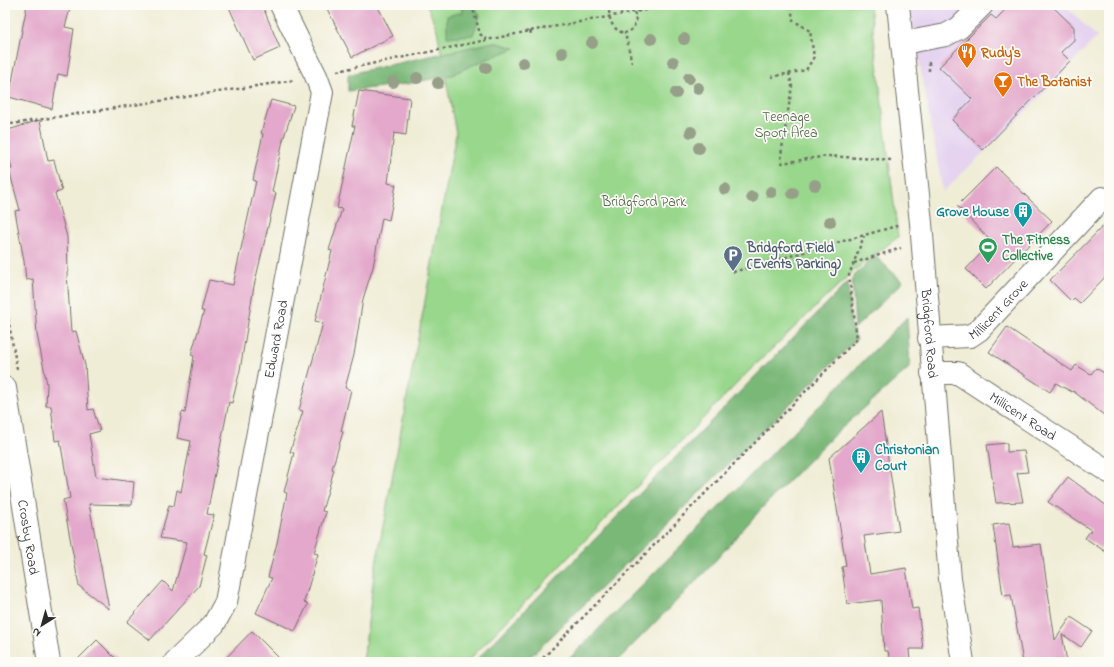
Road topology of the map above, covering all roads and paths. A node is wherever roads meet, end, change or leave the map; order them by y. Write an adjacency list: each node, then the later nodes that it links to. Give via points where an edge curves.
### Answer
1 (7, 5): 11 (path)
2 (281, 5): 21 (street, Edward Road)
3 (472, 5): 16 (path, via 480,34)
4 (610, 5): 12 (path)
5 (633, 5): 10 (path)
6 (673, 5): 10 (path)
7 (791, 5): 20 (path, via 793,20 810,31 814,57 806,70)
8 (898, 5): 17 (street, Bridgford Road)
9 (982, 5): 17 (street, via 959,28 946,35)
10 (635, 12): 12 (path); 14 (path, via 636,21 633,29)
11 (5, 15)
12 (610, 16): 13 (path); 14 (path, via 613,27 618,32)
13 (530, 31): 15 (path); 16 (path)
14 (625, 33): 18 (path)
15 (532, 36)
16 (488, 40): 21 (path)
17 (903, 43): 32 (street, Bridgford Road, via 921,223)
18 (632, 63)
19 (775, 71): 22 (path)
20 (789, 73): 22 (path); 25 (path, via 792,86 781,155 782,163 827,156)
21 (316, 76): 24 (path); 37 (street, Edward Road, via 322,92 226,602 214,624)
22 (776, 76): 23 (path)
23 (770, 77)
24 (5, 125)
25 (888, 160)
26 (1102, 198): 32 (street, Millicent Grove, via 979,330 970,336)
27 (897, 226): 28 (path)
28 (864, 236): 30 (path); 31 (path)
29 (904, 247): 30 (path)
30 (854, 263): 38 (path, via 850,275 857,339)
31 (733, 272)
32 (929, 338): 33 (street, Bridgford Road)
33 (932, 373): 35 (street, Millicent Road, via 958,373); 39 (street, Bridgford Road, via 950,579)
34 (5, 388): 36 (street, Crosby Road)
35 (1109, 472)
36 (49, 662)
37 (175, 662)
38 (539, 662)
39 (963, 662)

